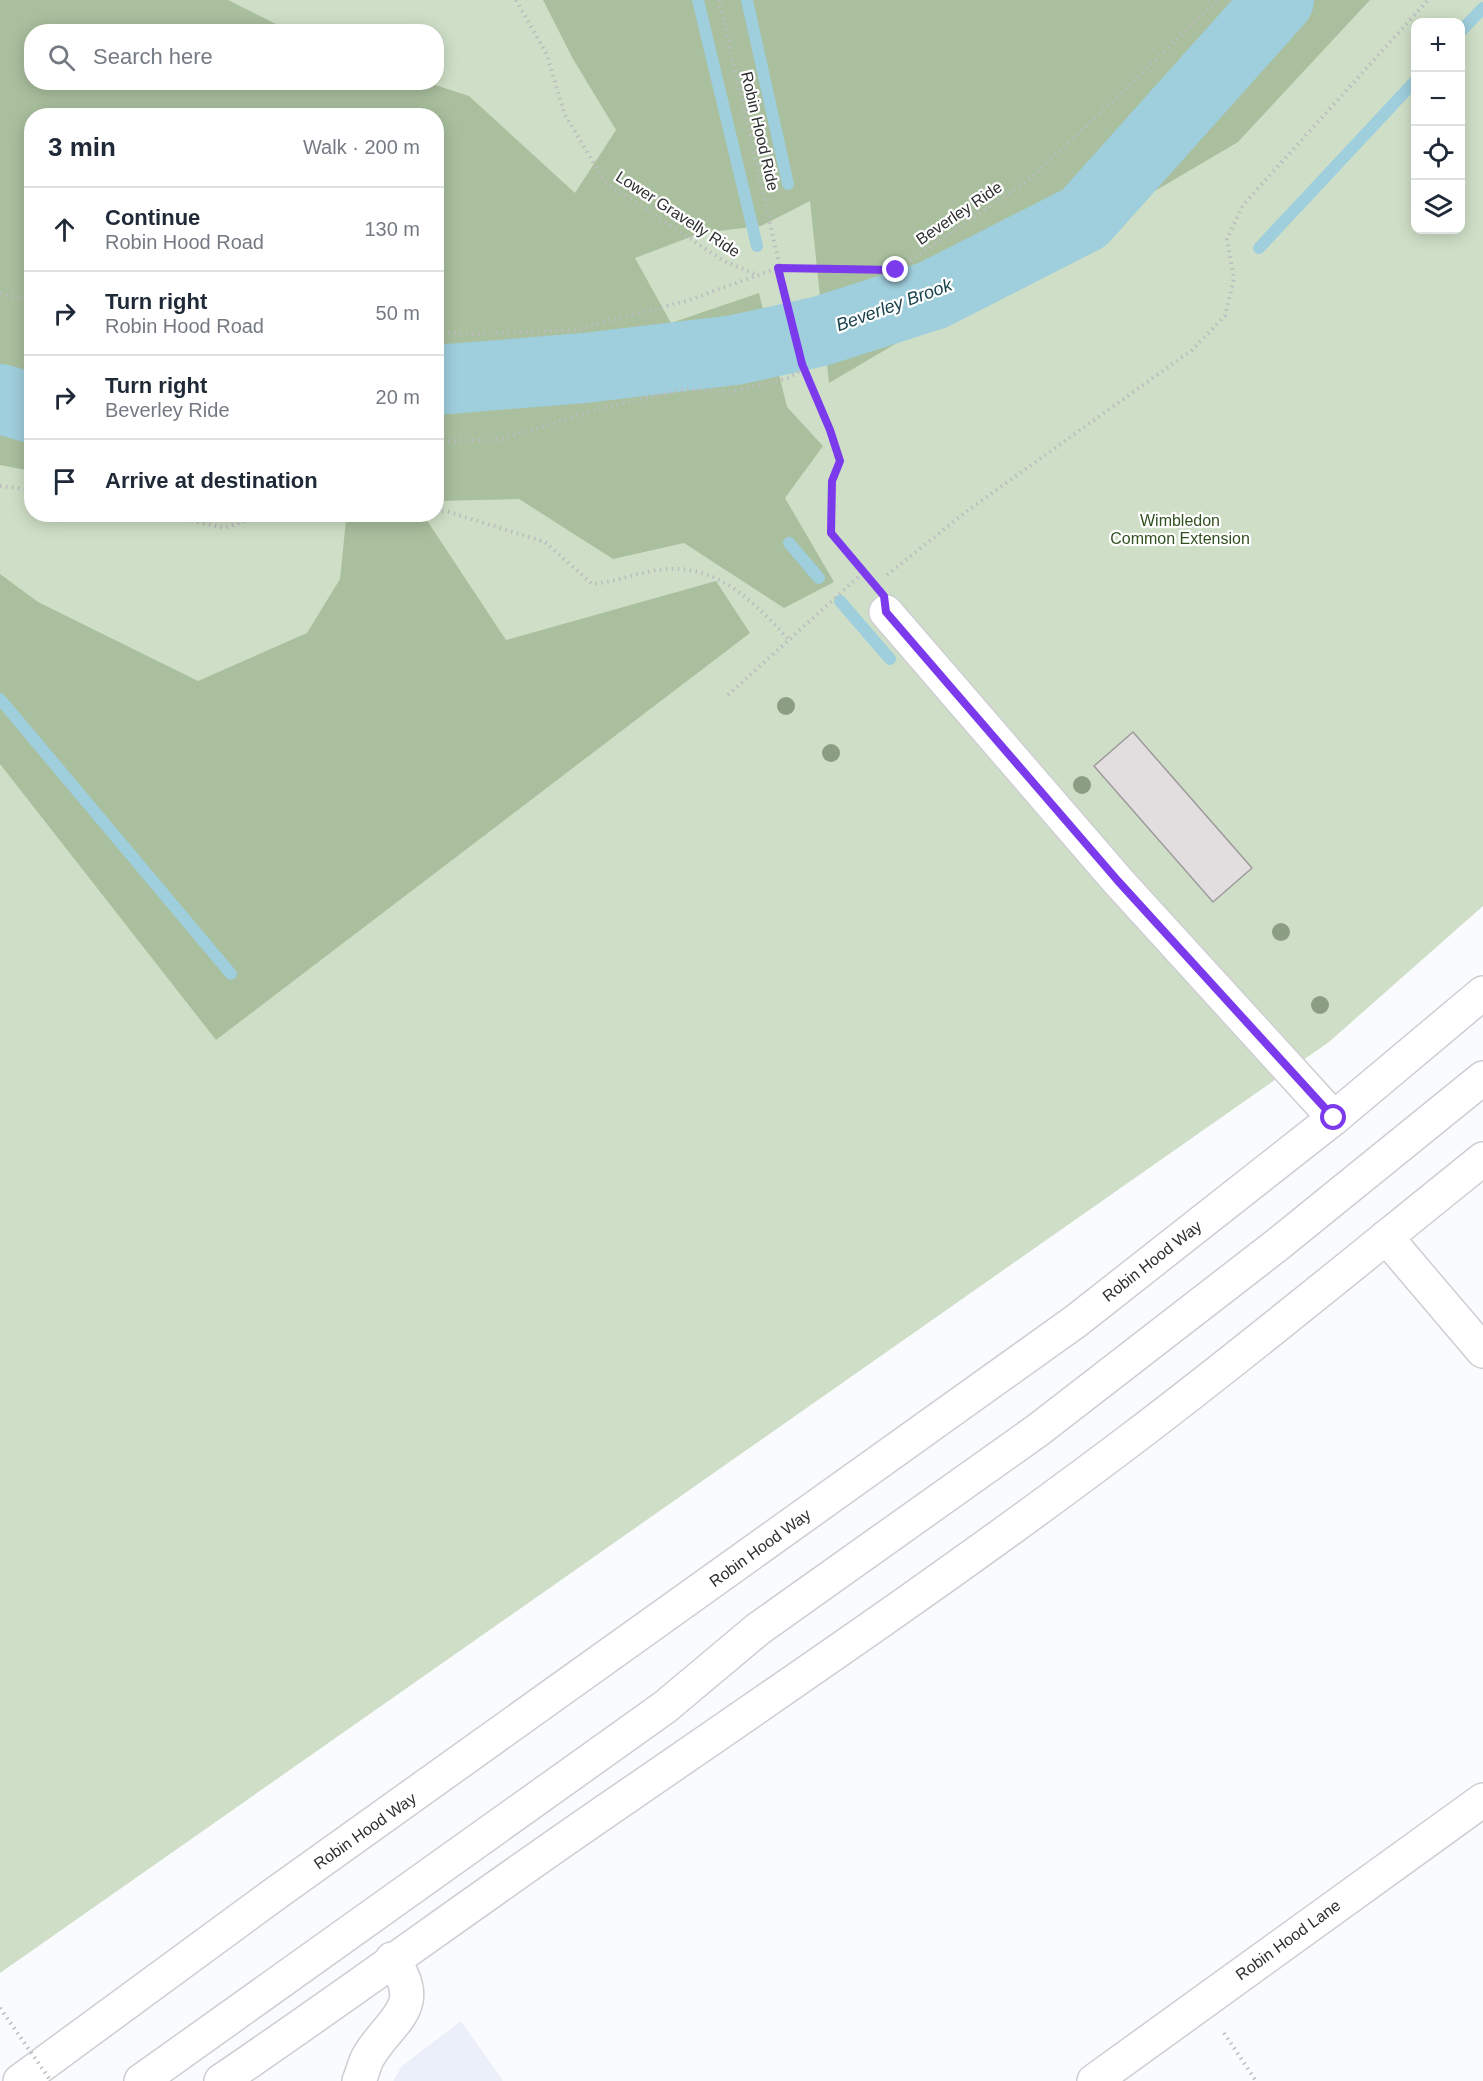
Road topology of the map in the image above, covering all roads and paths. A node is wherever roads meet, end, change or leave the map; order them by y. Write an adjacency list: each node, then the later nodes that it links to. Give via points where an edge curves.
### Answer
1 (516, 0): 6 (path, Lower Gravelly Ride, via 547,55 565,116 605,182 724,261)
2 (719, 0): 5 (path, Robin Hood Ride)
3 (1218, 0): 5 (path, Beverley Ride, via 1033,177 896,270)
4 (1428, 0): 18 (path, via 1243,205 1227,239 1234,279 1224,316 1192,350 967,510)
5 (778, 268): 6 (path, Beverley Ride); 10 (path, Robin Hood Ride)
6 (759, 275): 9 (path, Beverley Ride, via 686,301 574,330)
7 (0, 293): 8 (path)
8 (24, 299)
9 (444, 332)
10 (803, 367): 11 (path, via 788,378 731,392 687,389 606,406 498,440); 17 (path, Robin Hood Ride, via 840,461 832,481 831,533)
11 (444, 441)
12 (0, 486): 13 (path)
13 (24, 489)
14 (444, 512): 19 (path, via 544,542 592,584 668,568 706,573 748,596)
15 (198, 522): 16 (path, via 225,528)
16 (241, 522)
17 (864, 572): 18 (path, Robin Hood Ride); 19 (path)
18 (880, 598): 23 (main road, via 1118,881)
19 (790, 641): 20 (path)
20 (728, 695)
21 (1483, 993): 23 (main road, Robin Hood Way)
22 (1483, 1078): 34 (main road, via 1038,1430 758,1629 664,1707)
23 (1334, 1118): 32 (main road, Robin Hood Way, via 1066,1328)
24 (1483, 1159): 25 (main road)
25 (1386, 1237): 26 (main road); 28 (main road, via 1128,1442 819,1664)
26 (1483, 1351)
27 (1483, 1800): 36 (main road, Robin Hood Lane)
28 (392, 1959): 31 (main road); 35 (main road, via 406,1985 402,2015 368,2058)
29 (0, 2008): 33 (path, bridge)
30 (1224, 2033): 37 (path)
31 (228, 2079)
32 (20, 2081)
33 (51, 2081)
34 (141, 2081)
35 (359, 2081)
36 (1094, 2081)
37 (1256, 2081)

